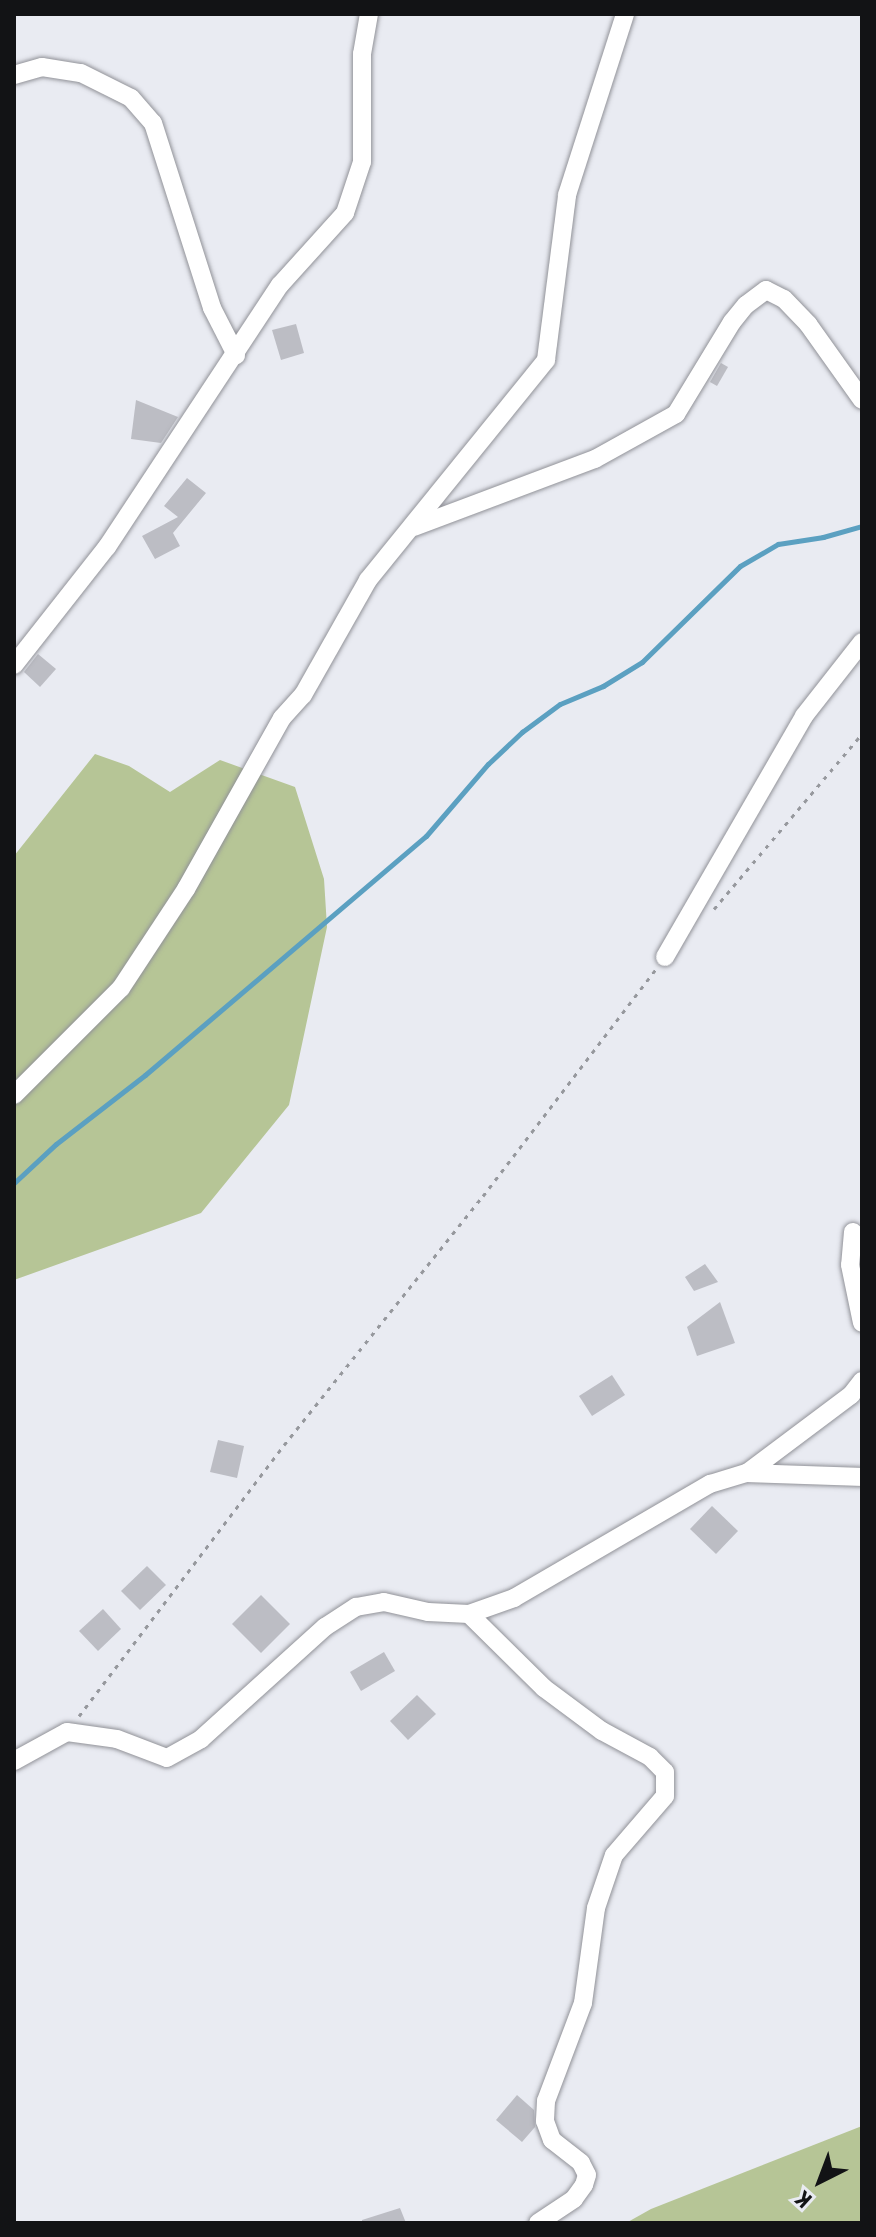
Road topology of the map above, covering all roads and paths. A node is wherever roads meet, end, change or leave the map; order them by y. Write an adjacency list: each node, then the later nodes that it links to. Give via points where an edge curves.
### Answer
1 (369, 14): 4 (street, via 362,54 362,162 355,191 345,213 280,285)
2 (625, 14): 6 (street, via 567,195 546,360)
3 (14, 75): 4 (street, via 42,67 81,73 131,98 153,123 212,308)
4 (236, 355): 8 (street, via 107,547)
5 (862, 400): 6 (street, via 808,324 784,299 766,290 732,322 676,414 595,459)
6 (412, 527): 12 (street, via 368,580 303,695 282,718 186,889 121,988)
7 (862, 642): 11 (street, via 811,705)
8 (14, 665)
9 (862, 734): 10 (path)
10 (705, 918)
11 (665, 957): 19 (path)
12 (14, 1095)
13 (853, 1232): 14 (street, via 850,1265)
14 (862, 1323)
15 (862, 1381): 16 (street, via 851,1395)
16 (747, 1473): 17 (street); 18 (street, via 710,1484 514,1598)
17 (862, 1477)
18 (469, 1614): 19 (street, via 384,1602 356,1607 325,1627 201,1739 167,1758 117,1739); 21 (street, via 544,1688 665,1772 665,1796 614,1855 596,1908 583,2003 546,2101 545,2121 552,2140 581,2163 587,2175 574,2199)
19 (67, 1732): 20 (street)
20 (14, 1761)
21 (538, 2223)

